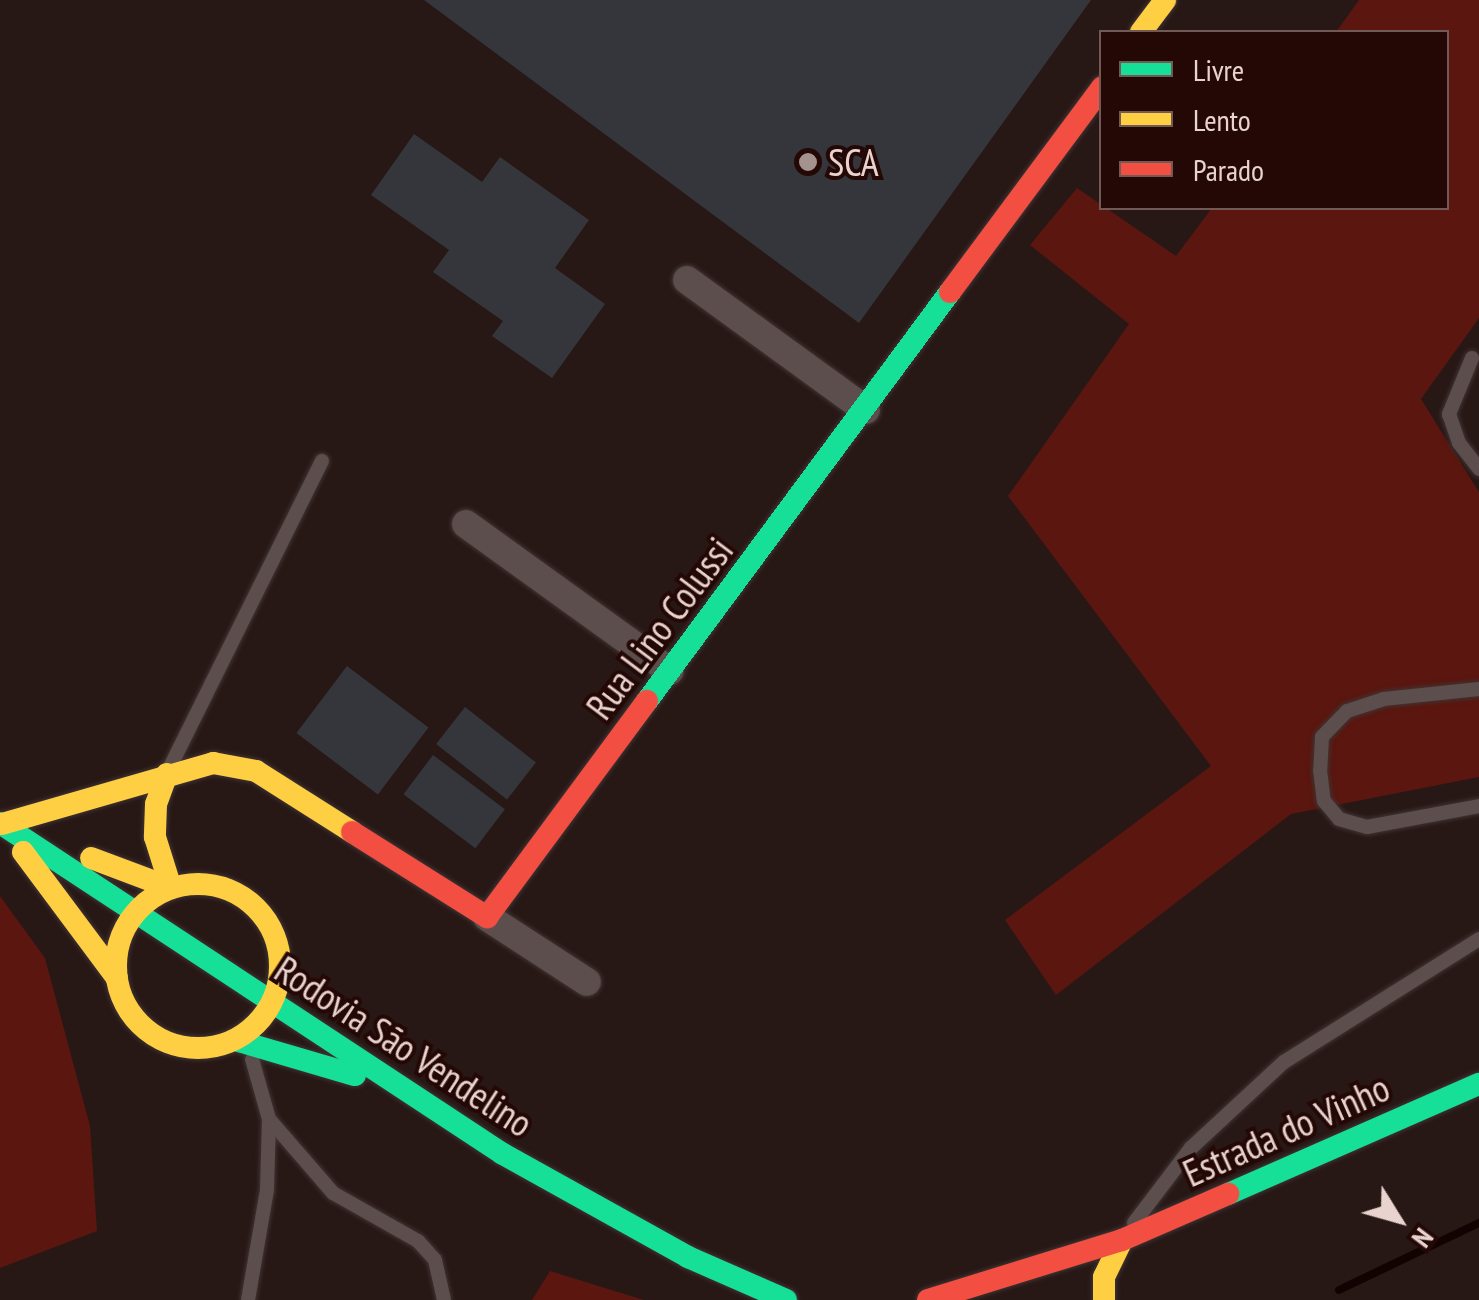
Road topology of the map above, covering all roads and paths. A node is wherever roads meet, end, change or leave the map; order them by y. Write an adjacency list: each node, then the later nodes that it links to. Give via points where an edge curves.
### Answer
1 (1165, 0): 2 (main road)
2 (1142, 30)
3 (1099, 91): 6 (main road, Rua Lino Colussi)
4 (688, 280): 6 (street)
5 (1472, 358): 8 (lane, via 1450,414 1459,443)
6 (866, 410): 10 (main road, Rua Lino Colussi)
7 (322, 461): 12 (lane)
8 (1479, 469)
9 (466, 524): 10 (street)
10 (670, 671): 17 (main road, Rua Lino Colussi)
11 (1479, 689): 13 (lane, via 1384,699 1346,711 1322,737 1320,770 1324,801 1339,819 1367,827)
12 (167, 774): 14 (main road); 15 (main road, via 156,804 155,838); 17 (main road, via 214,763 282,782)
13 (1479, 806)
14 (1, 824): 15 (main road); 16 (main road, Rodovia São Vendelino); 19 (main road)
15 (171, 888): 16 (main road); 21 (main road, via 226,888 269,922 280,976)
16 (136, 912): 19 (main road, via 123,931); 21 (main road, Rodovia São Vendelino)
17 (487, 917): 20 (street)
18 (1479, 939): 26 (lane, via 1284,1062 1191,1148)
19 (117, 978): 22 (main road, via 127,1007 160,1038 205,1048)
20 (588, 982)
21 (272, 1003): 22 (main road); 24 (main road, Rodovia São Vendelino)
22 (235, 1040): 24 (main road); 25 (lane, via 256,1064)
23 (1479, 1084): 26 (main road, Estrada do Vinho)
24 (402, 1089): 30 (main road, Rodovia São Vendelino, via 688,1257)
25 (268, 1119): 28 (lane, via 267,1190); 29 (lane, via 333,1193 418,1241 435,1260)
26 (1122, 1240): 27 (main road); 31 (main road); 32 (main road, via 1104,1277)
27 (1040, 1290)
28 (248, 1300)
29 (444, 1300)
30 (786, 1300)
31 (928, 1300)
32 (1104, 1300)

